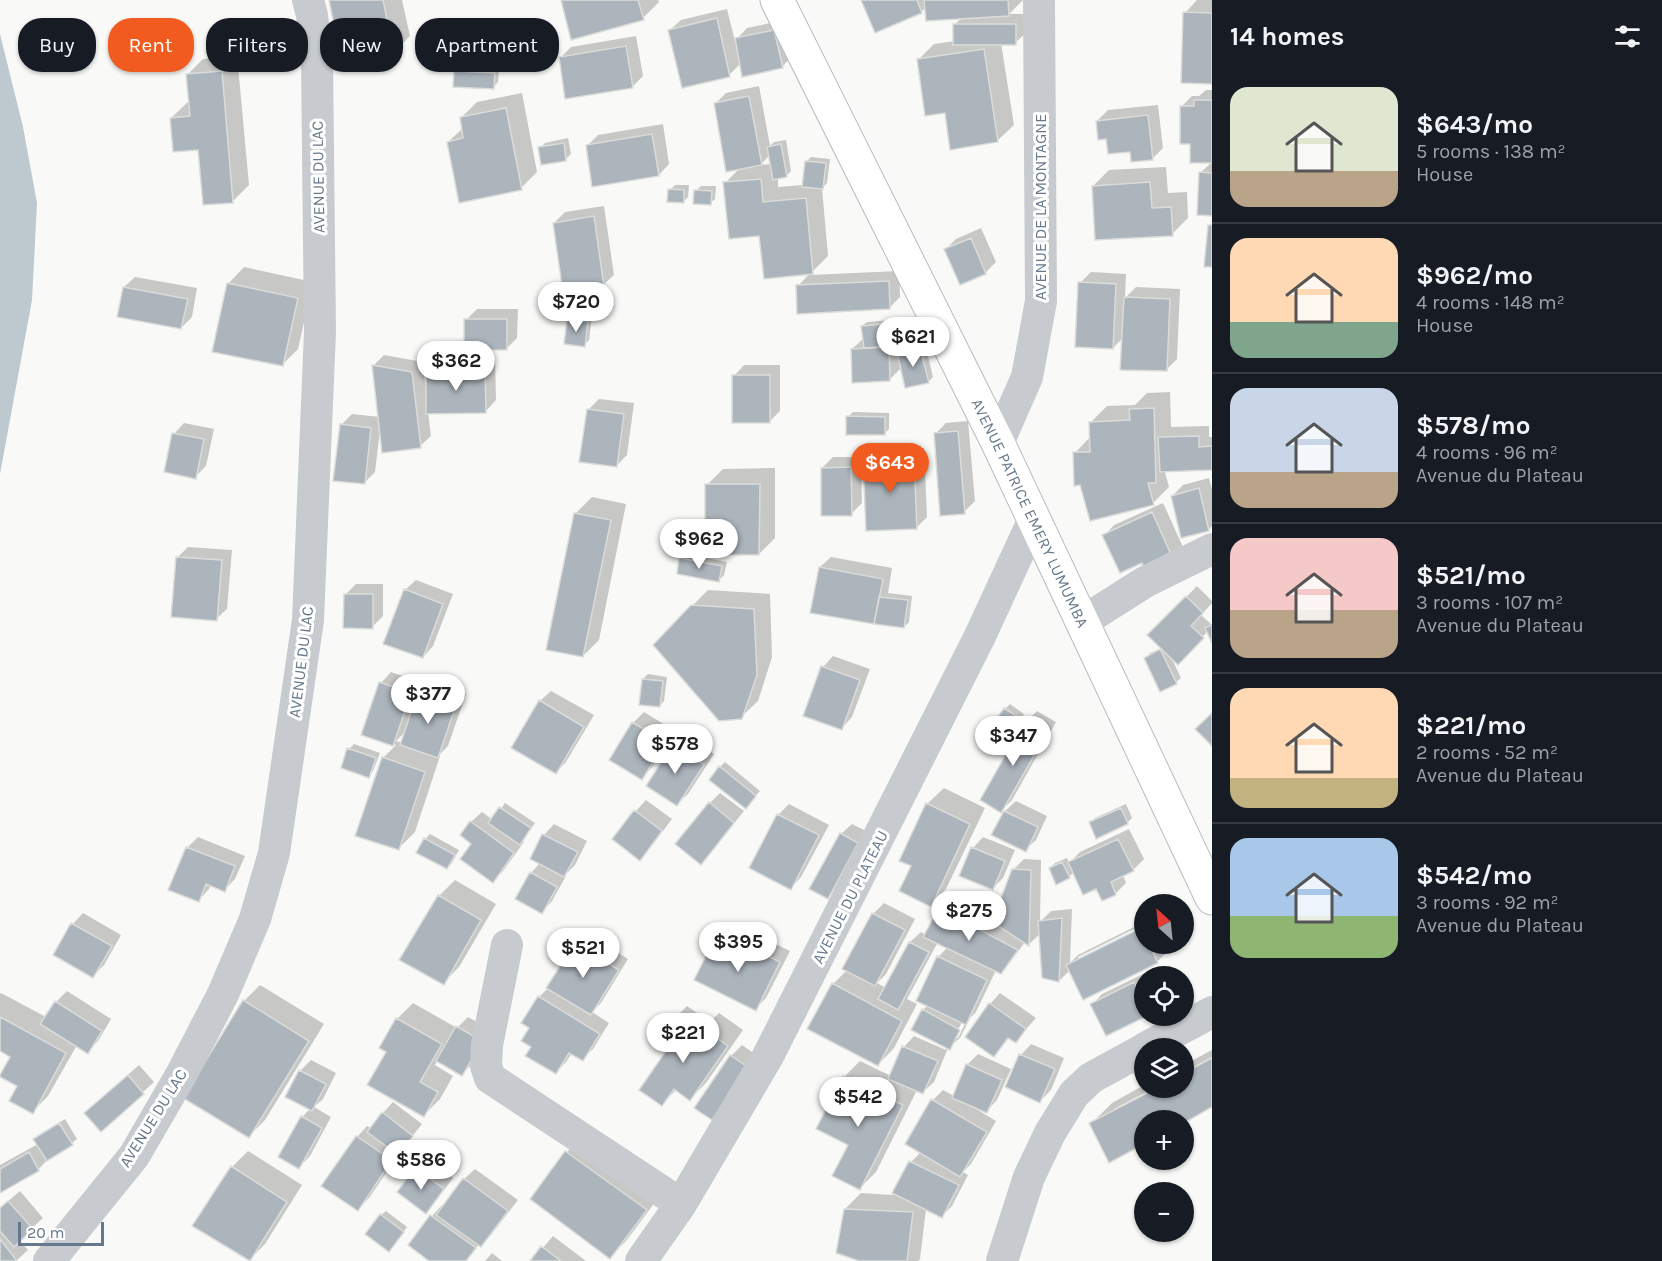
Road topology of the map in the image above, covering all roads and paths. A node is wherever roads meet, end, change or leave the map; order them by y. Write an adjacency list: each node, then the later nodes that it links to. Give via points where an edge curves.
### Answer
1 (308, 0): 14 (street, AVENUE DU LAC, via 317,60 320,331 308,620 274,853 255,919 223,994 181,1075 134,1156)
2 (777, 0): 4 (main road, AVENUE PATRICE EMERY LUMUMBA)
3 (1039, 0): 4 (street, AVENUE DE LA MONTAGNE, via 1041,301 1027,377)
4 (998, 443): 5 (main road, AVENUE PATRICE EMERY LUMUMBA)
5 (1034, 519): 7 (main road, AVENUE PATRICE EMERY LUMUMBA); 13 (street, AVENUE DU PLATEAU, via 970,657 768,1056)
6 (1212, 549): 7 (street, via 1145,582)
7 (1082, 622): 8 (main road, AVENUE PATRICE EMERY LUMUMBA)
8 (1212, 898)
9 (507, 945): 13 (street, via 487,1045 490,1078)
10 (1212, 1012): 11 (street)
11 (1165, 1038)
12 (1134, 1055): 16 (street, via 1091,1078 1074,1094 1029,1177)
13 (681, 1204): 15 (street, AVENUE DU PLATEAU)
14 (48, 1261)
15 (641, 1261)
16 (1002, 1261)

